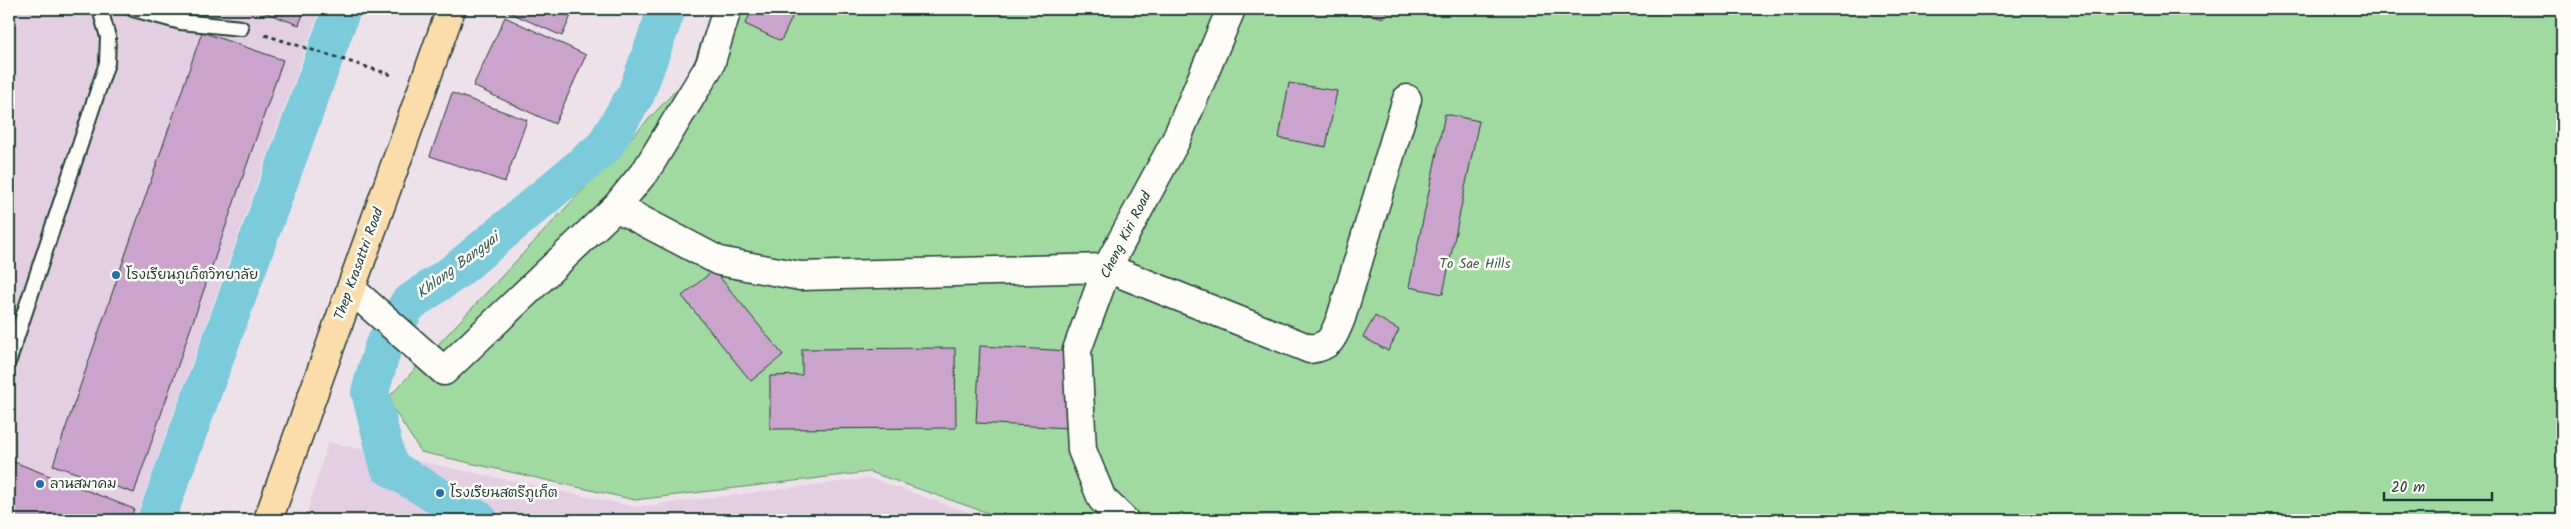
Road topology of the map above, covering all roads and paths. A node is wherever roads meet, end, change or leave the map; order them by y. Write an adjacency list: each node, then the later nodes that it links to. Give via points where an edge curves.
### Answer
1 (100, 9): 13 (lane, via 108,37 107,63)
2 (133, 9): 6 (lane, via 181,22)
3 (451, 9): 12 (main road, Thep Krasattri Road)
4 (727, 9): 10 (street, via 710,65 647,170)
5 (1231, 9): 11 (street, Cheng Kiri Road, via 1176,140)
6 (241, 28)
7 (294, 43): 8 (path)
8 (362, 65)
9 (1407, 99): 11 (street, via 1346,306 1332,339 1324,347 1310,349)
10 (616, 207): 11 (street, via 719,261 800,276); 12 (street, via 444,371)
11 (1106, 268): 15 (street, Cheng Kiri Road, via 1076,350 1082,450 1102,499)
12 (357, 294): 14 (main road, Thep Krasattri Road)
13 (9, 360)
14 (268, 520)
15 (1124, 520)

